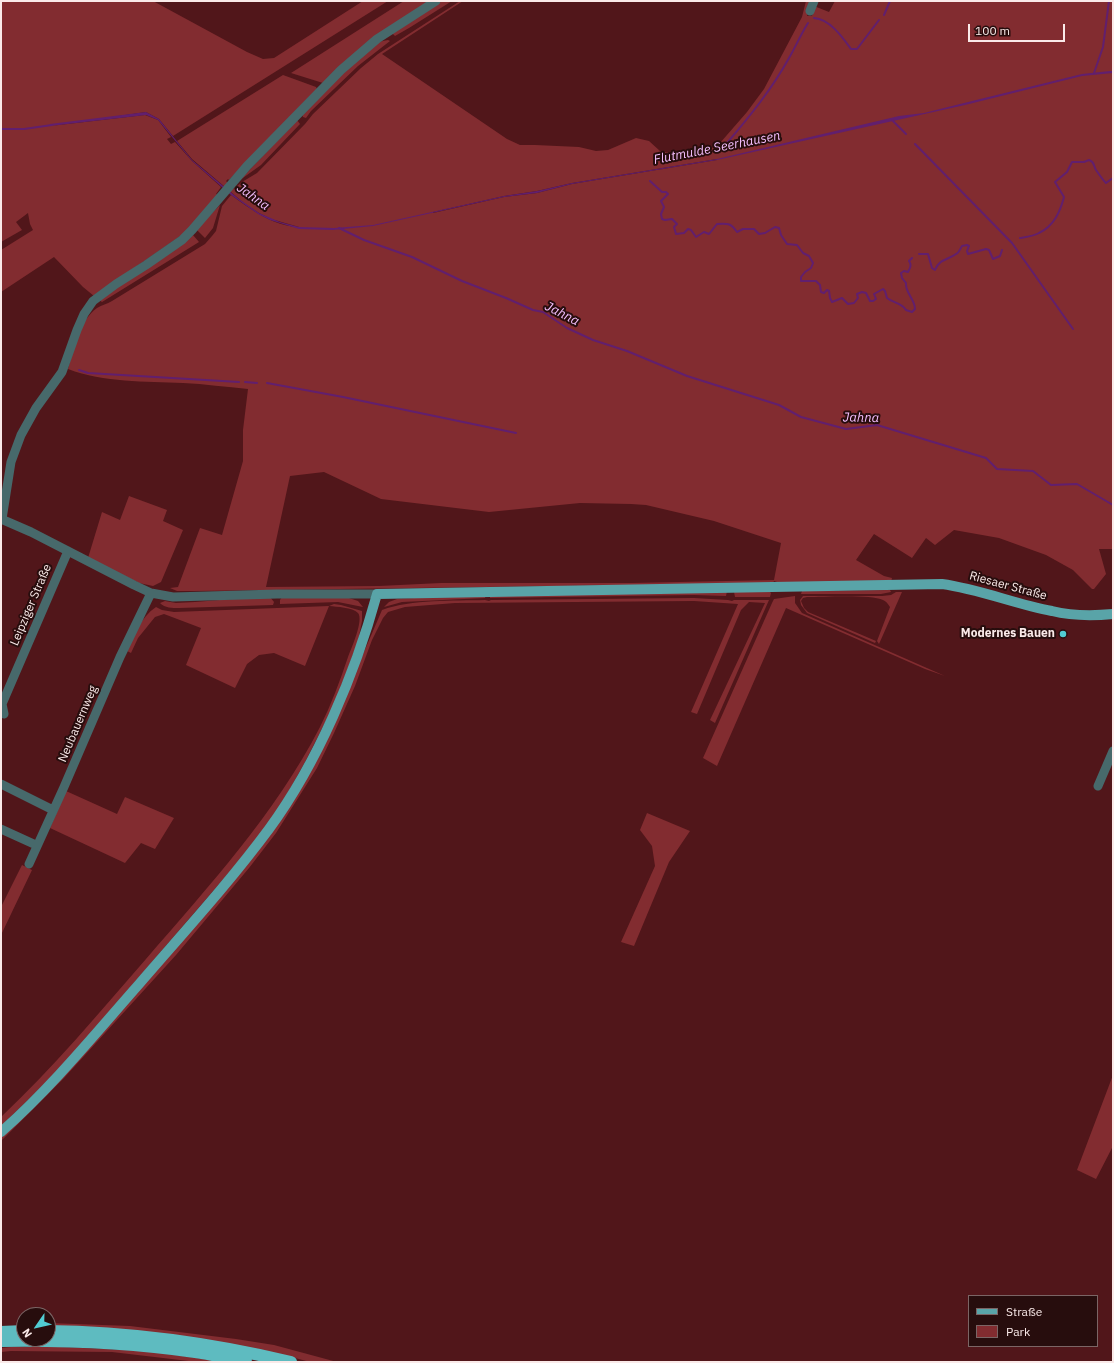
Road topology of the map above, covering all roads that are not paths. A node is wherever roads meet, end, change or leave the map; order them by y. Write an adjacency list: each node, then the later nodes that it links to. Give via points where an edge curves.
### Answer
1 (436, 1): 4 (street, via 354,57 233,182 182,240 93,301 77,330 62,372 20,435)
2 (814, 1): 3 (street)
3 (810, 11)
4 (5, 469): 5 (street)
5 (1, 519): 6 (street)
6 (68, 551): 7 (street); 10 (street, Leipziger Straße, via 2,704)
7 (151, 593): 8 (street, via 173,597); 14 (street, Neubauernweg)
8 (377, 594): 9 (main road, Riesaer Straße, via 942,584 1051,611 1079,615); 18 (main road, via 346,686 326,731 305,772 269,829 221,889 59,1075)
9 (1113, 614)
10 (4, 714)
11 (1113, 751): 13 (street)
12 (1, 784): 14 (street)
13 (1098, 786)
14 (53, 810): 16 (street, Neubauernweg)
15 (1, 829): 16 (street)
16 (36, 845): 17 (street, Neubauernweg)
17 (28, 864)
18 (1, 1132)
19 (16, 1331): 21 (highway)
20 (56, 1331): 24 (highway, via 177,1340)
21 (1, 1332)
22 (1, 1341): 23 (highway, via 117,1343 196,1352)
23 (246, 1362)
24 (291, 1362)

